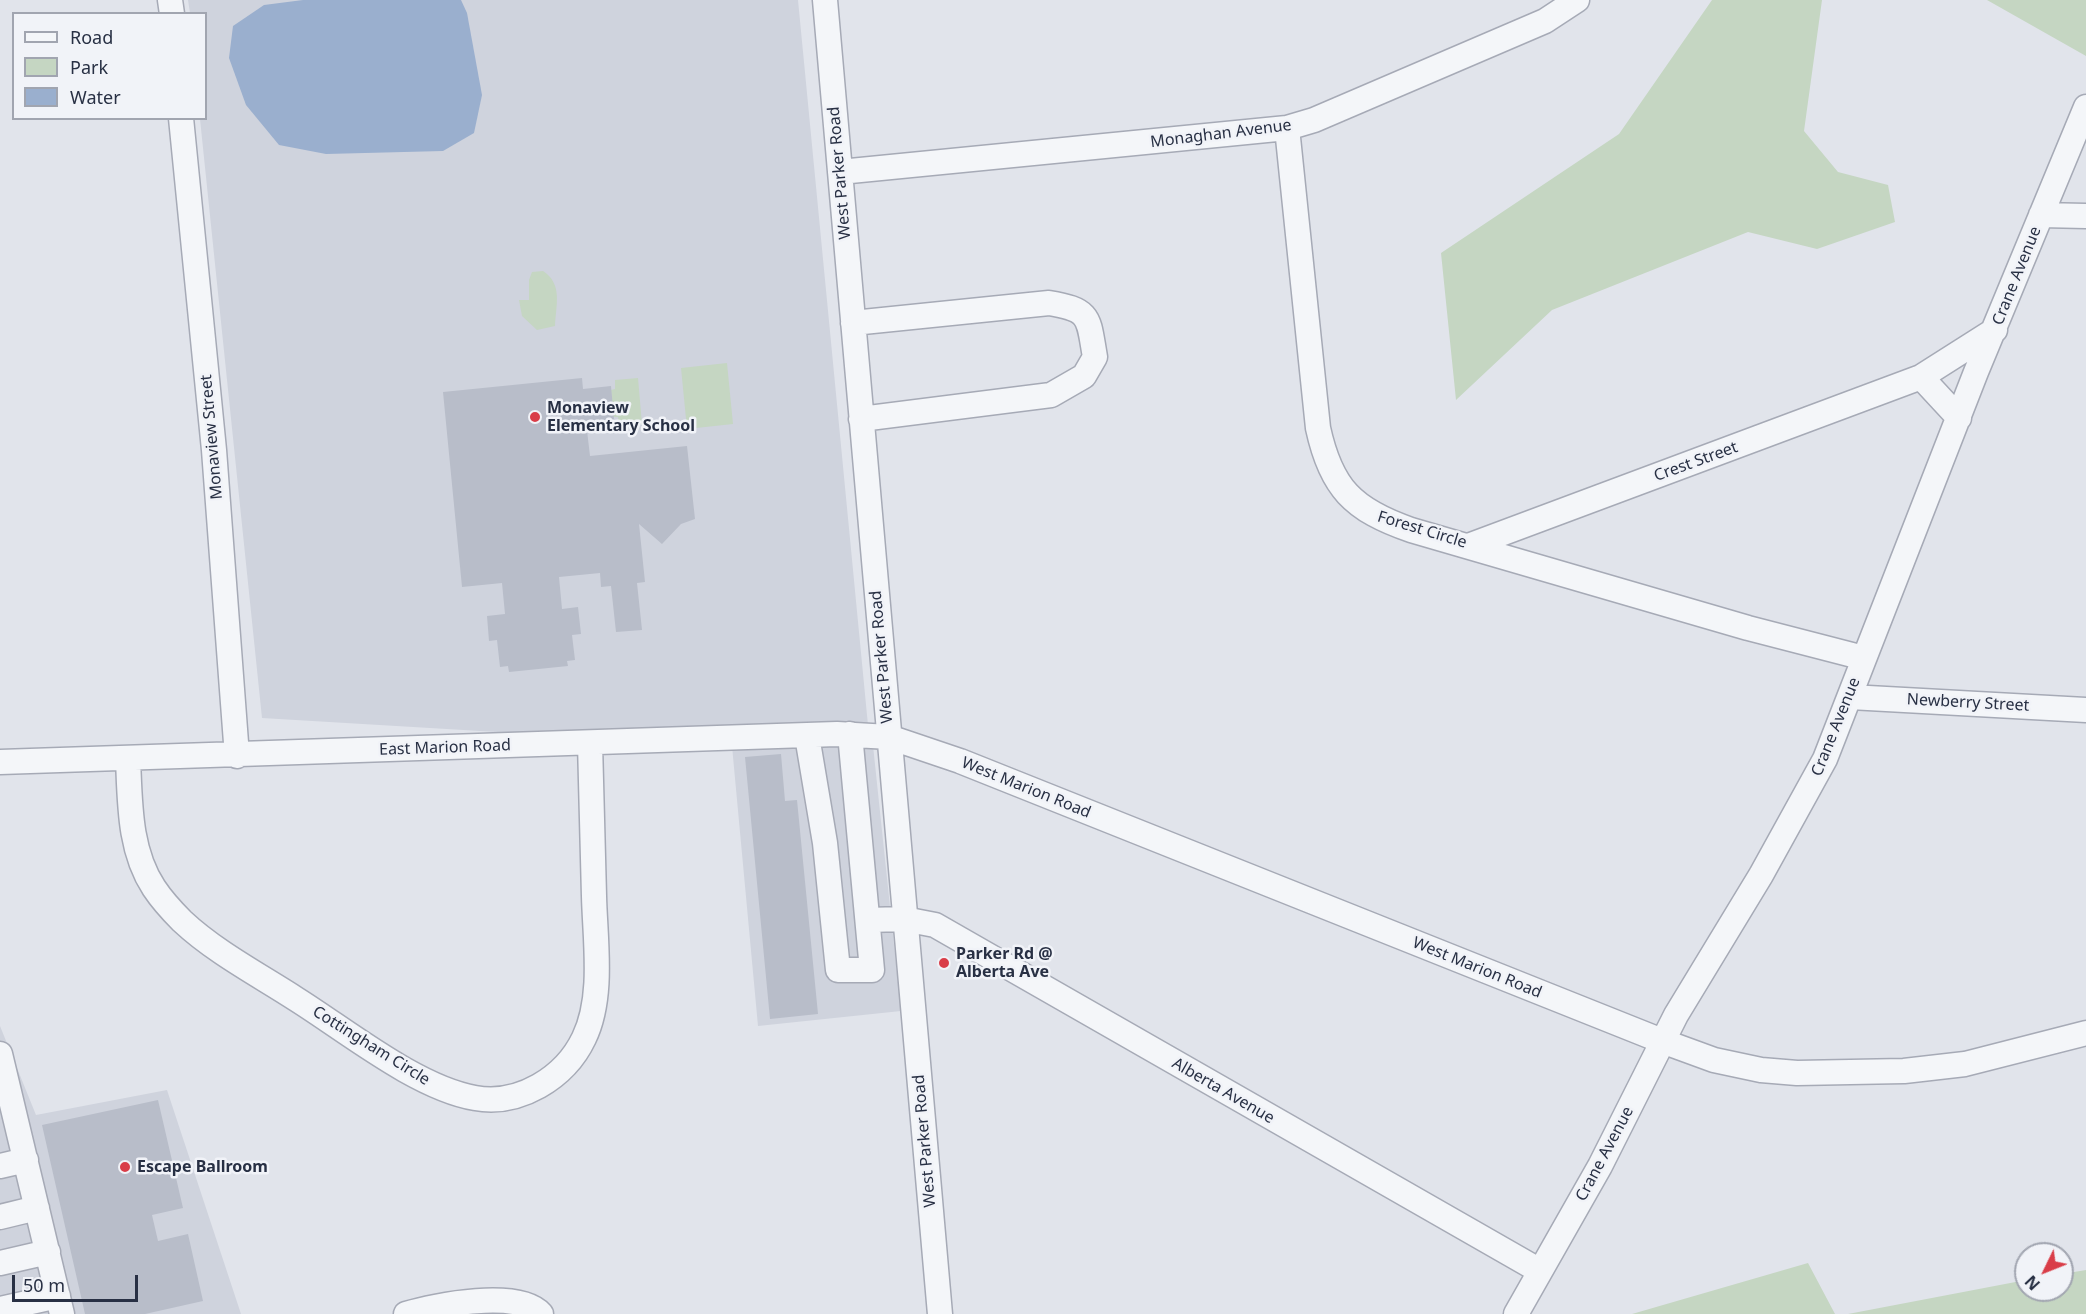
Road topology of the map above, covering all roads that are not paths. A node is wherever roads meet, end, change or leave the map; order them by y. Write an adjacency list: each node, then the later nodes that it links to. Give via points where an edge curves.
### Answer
1 (825, 0): 7 (street, West Parker Road)
2 (1577, 0): 3 (street, Monaghan Avenue)
3 (1547, 10): 6 (street, Monaghan Avenue, via 1314,120)
4 (2086, 107): 8 (street, Crane Avenue)
5 (181, 120): 23 (street, Monaview Street, via 214,450)
6 (1287, 128): 7 (street, Monaghan Avenue); 15 (street, Forest Circle, via 1318,428 1330,470 1350,498 1369,513 1411,530)
7 (840, 172): 10 (street, West Parker Road)
8 (2041, 215): 9 (street); 11 (street, Crane Avenue)
9 (2086, 216)
10 (853, 323): 14 (street, West Parker Road); 14 (street, via 1049,303 1076,308 1088,320 1095,357 1084,376 1051,395)
11 (1995, 330): 12 (street, Crest Street); 13 (street, Crane Avenue)
12 (1921, 377): 13 (street); 15 (street, Crest Street)
13 (1959, 418): 16 (street, Crane Avenue)
14 (861, 419): 21 (street, West Parker Road)
15 (1471, 545): 16 (street, Forest Circle, via 1714,618)
16 (1864, 658): 17 (street, Crane Avenue)
17 (1850, 697): 18 (street, Newberry Street); 33 (street, Crane Avenue, via 1797,814)
18 (2086, 710)
19 (850, 734): 20 (street, East Marion Road); 21 (street, East Marion Road); 27 (street)
20 (807, 736): 22 (street, East Marion Road); 26 (street)
21 (890, 737): 28 (street, West Parker Road); 33 (street, West Marion Road, via 960,761)
22 (590, 743): 23 (street, East Marion Road); 24 (street, Cottingham Circle, via 596,959 590,1021 577,1051 558,1072 520,1096 496,1100 458,1094 413,1074 237,961 183,921 156,890 139,855 130,810)
23 (237, 756): 24 (street, East Marion Road)
24 (128, 759): 25 (street, East Marion Road)
25 (0, 762)
26 (819, 800): 27 (street); 31 (street, via 838,970 872,970)
27 (859, 815): 29 (street)
28 (899, 848): 29 (street); 30 (street, West Parker Road)
29 (863, 851): 31 (street)
30 (904, 919): 31 (street, Alberta Avenue); 42 (street, Alberta Avenue, via 935,925); 47 (street, West Parker Road)
31 (868, 920)
32 (2086, 1033): 33 (street, West Marion Road, via 1965,1064 1892,1071 1797,1073 1714,1060)
33 (1662, 1041): 42 (street, Crane Avenue, via 1600,1166)
34 (2, 1068): 35 (street)
35 (8, 1123): 36 (street)
36 (26, 1160): 37 (street); 38 (street)
37 (0, 1166)
38 (37, 1208): 39 (street); 40 (street)
39 (0, 1216)
40 (48, 1252): 41 (street); 43 (street)
41 (0, 1263)
42 (1540, 1271): 48 (street, Crane Avenue)
43 (60, 1305): 44 (street)
44 (0, 1309)
45 (406, 1314): 46 (street, via 429,1307 508,1300 536,1308)
46 (541, 1314)
47 (940, 1314)
48 (1516, 1314)

